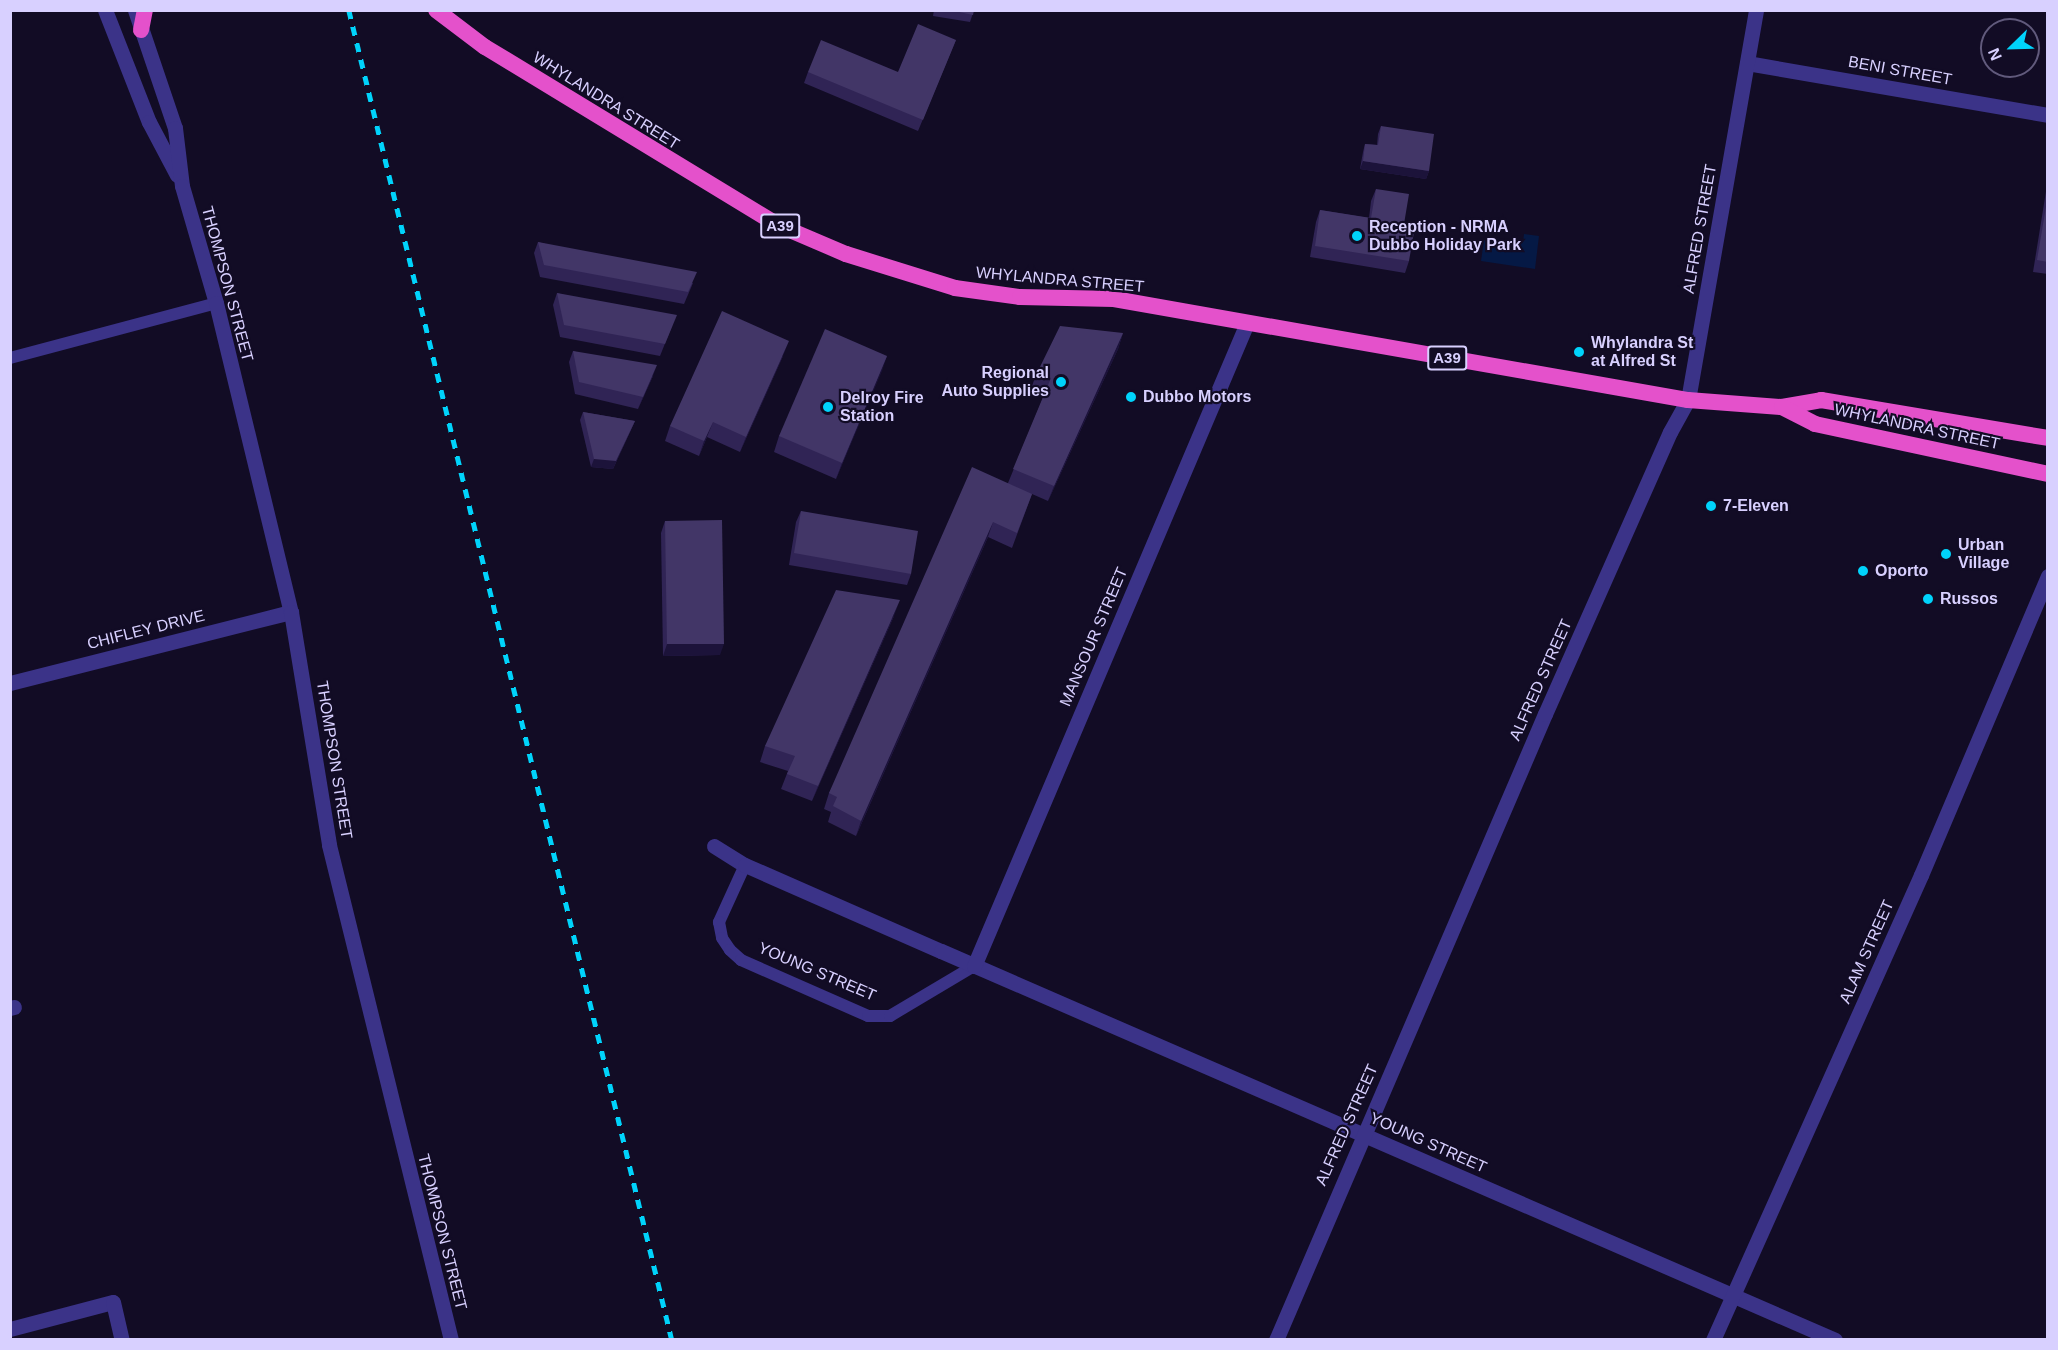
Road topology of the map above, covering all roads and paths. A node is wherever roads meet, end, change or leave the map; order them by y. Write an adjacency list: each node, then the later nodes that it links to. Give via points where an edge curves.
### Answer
1 (105, 10): 9 (street, THOMPSON STREET, via 149,122)
2 (135, 10): 6 (street, THOMPSON STREET)
3 (145, 10): 6 (highway)
4 (436, 10): 11 (highway, WHYLANDRA STREET / A39, via 485,47 695,177 778,225 846,254 955,288 1020,297 1114,299)
5 (1756, 10): 7 (street, ALFRED STREET)
6 (141, 30): 9 (street, THOMPSON STREET, via 175,128)
7 (1747, 63): 8 (street, BENI STREET); 13 (street, ALFRED STREET)
8 (2048, 115)
9 (182, 186): 10 (street, THOMPSON STREET)
10 (216, 303): 12 (lane); 18 (street, THOMPSON STREET)
11 (1246, 323): 13 (highway, WHYLANDRA STREET / A39); 22 (street, MANSOUR STREET)
12 (10, 358)
13 (1689, 400): 14 (highway, WHYLANDRA STREET / A39); 23 (street, ALFRED STREET, via 1665,443)
14 (1782, 407): 15 (highway, WHYLANDRA STREET / A39, via 1821,400); 16 (highway, WHYLANDRA STREET / A39, via 1815,424)
15 (2048, 438)
16 (2048, 474)
17 (2048, 576): 24 (street, ALAM STREET)
18 (291, 612): 19 (street, CHIFLEY DRIVE); 27 (street, THOMPSON STREET, via 329,845)
19 (10, 683)
20 (714, 846): 21 (street, YOUNG STREET)
21 (745, 865): 22 (street, YOUNG STREET); 22 (lane, YOUNG STREET, via 719,922 722,938 741,960 868,1016 890,1016)
22 (974, 966): 23 (street, YOUNG STREET)
23 (1362, 1134): 24 (street, YOUNG STREET); 28 (street, ALFRED STREET)
24 (1734, 1296): 29 (street, ALAM STREET); 30 (street, YOUNG STREET)
25 (10, 1329): 26 (street, via 113,1302)
26 (122, 1340)
27 (451, 1340)
28 (1276, 1340)
29 (1713, 1340)
30 (1835, 1340)

